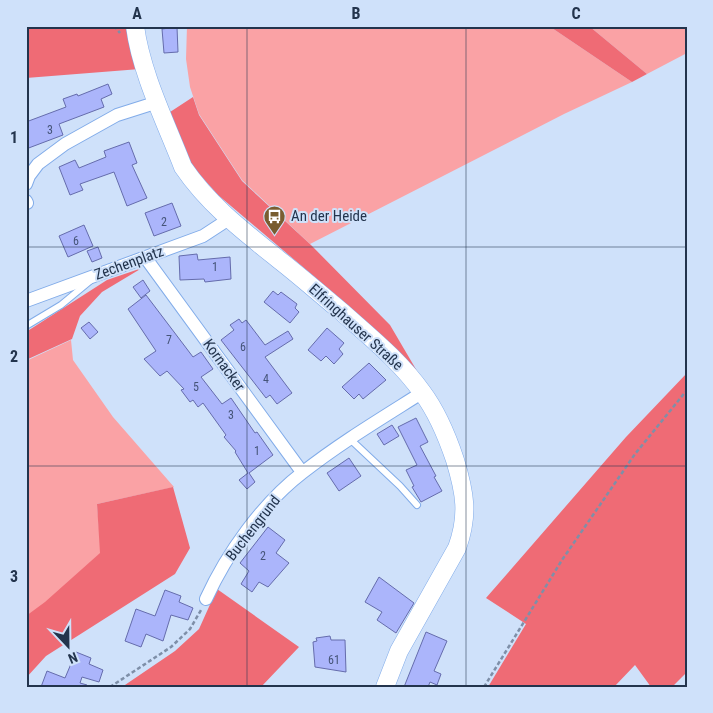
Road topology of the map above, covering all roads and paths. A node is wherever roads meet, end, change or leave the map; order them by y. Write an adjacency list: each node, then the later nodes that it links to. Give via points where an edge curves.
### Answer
1 (135, 26): 2 (main road, Elfringhauser Straße, via 139,50)
2 (158, 102): 3 (street, via 117,115 65,144 38,164); 4 (main road, Elfringhauser Straße, via 183,167 203,194)
3 (26, 184)
4 (229, 218): 5 (street, Zechenplatz, via 202,236); 10 (main road, Elfringhauser Straße, via 367,334 398,362)
5 (145, 257): 6 (street, Zechenplatz); 12 (street, Kornacker)
6 (98, 274): 7 (street, Zechenplatz); 8 (lane, via 61,305)
7 (26, 301)
8 (26, 326)
9 (687, 390): 17 (path, via 635,454 562,560)
10 (423, 392): 11 (street, Buchengrund); 16 (main road, Elfringhauser Straße, via 450,446 461,480 465,504 463,532 399,651)
11 (350, 439): 12 (street, Buchengrund); 13 (lane)
12 (302, 472): 14 (street, Buchengrund, via 264,509 217,575)
13 (416, 505)
14 (206, 599): 15 (path, via 190,630 171,647)
15 (110, 687)
16 (385, 687)
17 (484, 687)

